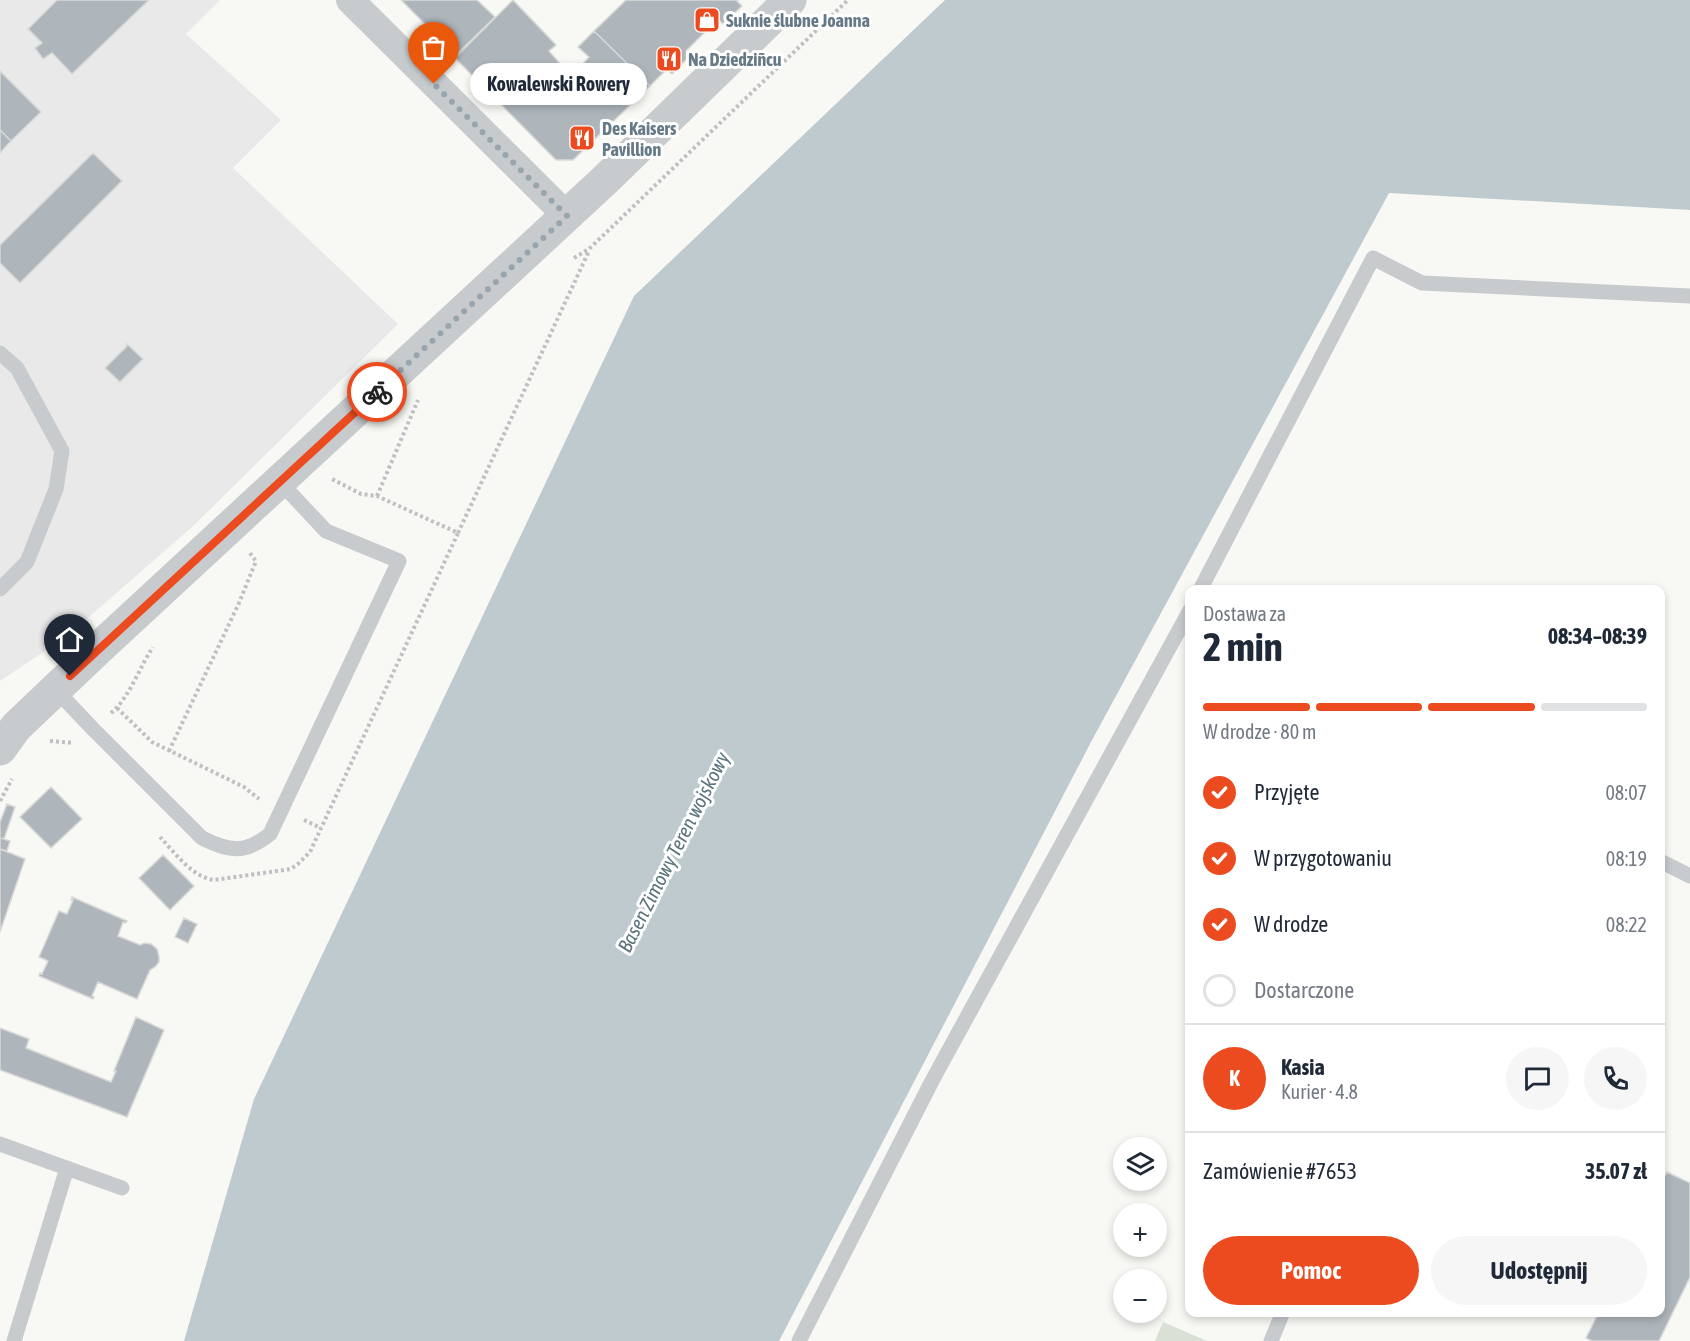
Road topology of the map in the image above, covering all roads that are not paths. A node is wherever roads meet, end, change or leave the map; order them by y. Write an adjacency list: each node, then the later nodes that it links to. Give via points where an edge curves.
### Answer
1 (350, 0): 3 (street)
2 (790, 0): 3 (street)
3 (567, 216): 6 (street)
4 (1690, 296): 7 (lane, via 1422,283 1373,258)
5 (0, 353): 8 (lane, via 17,368 62,451 56,489 27,561)
6 (280, 482): 10 (street); 10 (lane, via 326,531 399,561 270,834 256,845 236,850 202,838)
7 (1203, 585)
8 (0, 589)
9 (1185, 619): 19 (lane, via 933,1079)
10 (56, 690): 11 (street, via 16,727)
11 (0, 749)
12 (1665, 864): 13 (lane)
13 (1690, 876)
14 (0, 1144): 15 (lane)
15 (67, 1168): 16 (lane); 18 (lane)
16 (122, 1188)
17 (1281, 1317): 20 (lane)
18 (15, 1341)
19 (799, 1341)
20 (1271, 1341)

